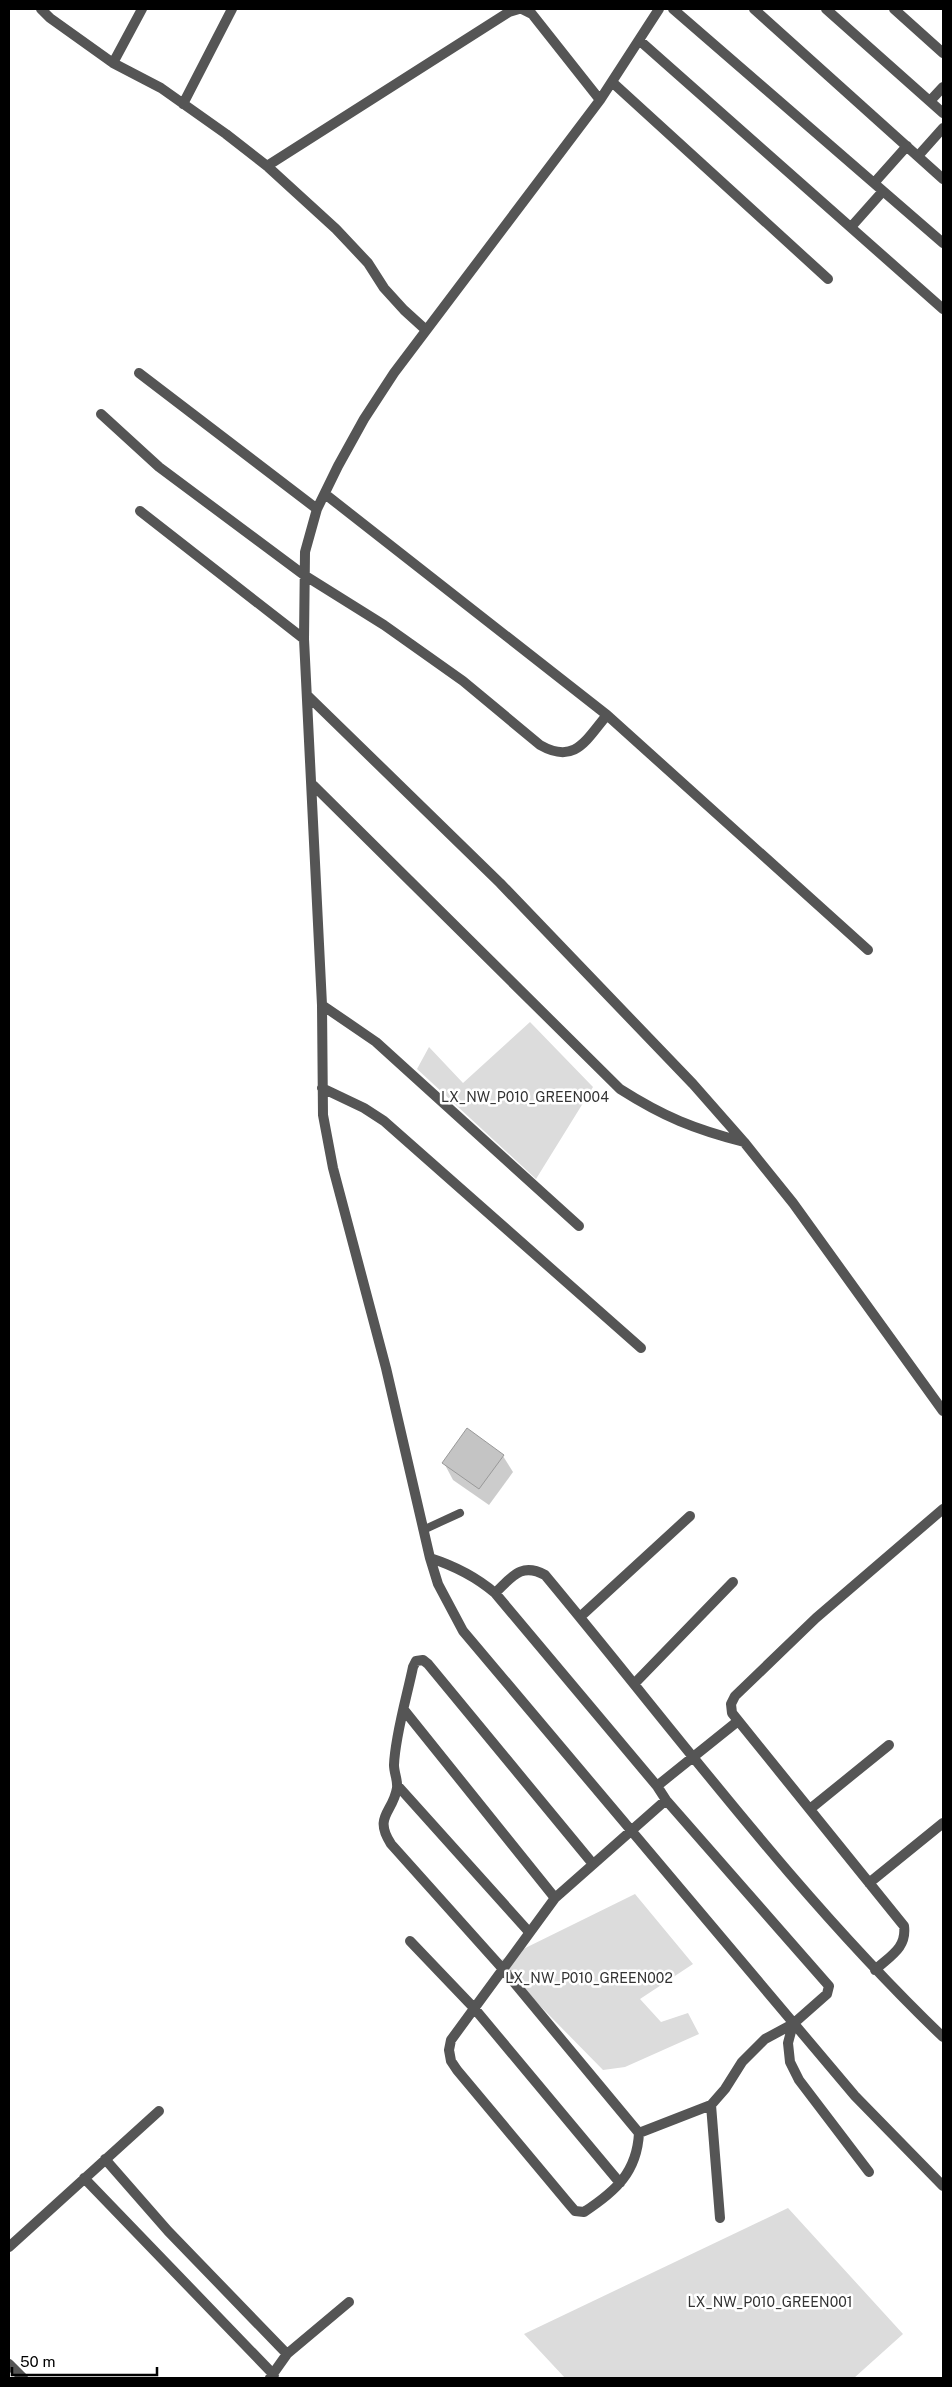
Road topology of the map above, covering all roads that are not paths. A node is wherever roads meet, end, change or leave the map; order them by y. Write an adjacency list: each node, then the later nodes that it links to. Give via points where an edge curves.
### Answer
1 (41, 9): 12 (street)
2 (142, 9): 12 (street)
3 (232, 9): 17 (street)
4 (520, 9): 15 (street, via 532,14); 22 (street, via 509,12)
5 (659, 9): 10 (street)
6 (673, 9): 24 (street)
7 (754, 9): 20 (street)
8 (826, 9): 16 (street)
9 (894, 9): 11 (street)
10 (639, 40): 13 (street); 26 (street)
11 (943, 53)
12 (113, 63): 17 (street, via 161,88)
13 (612, 82): 15 (street); 28 (street)
14 (943, 87): 16 (street)
15 (600, 100): 30 (street)
16 (930, 101): 18 (street)
17 (183, 104): 22 (street)
18 (943, 113)
19 (943, 128): 21 (street)
20 (908, 146): 21 (street); 24 (street)
21 (918, 156): 23 (street)
22 (267, 166): 30 (street, via 336,229 368,263 384,288)
23 (943, 179)
24 (874, 183): 25 (street)
25 (883, 191): 26 (street); 27 (street)
26 (851, 227): 29 (street)
27 (943, 243)
28 (828, 279)
29 (943, 309)
30 (426, 330): 33 (street, via 364,419)
31 (138, 373): 34 (street)
32 (101, 414): 36 (street, via 159,467)
33 (325, 494): 34 (street); 39 (street)
34 (317, 509): 36 (street, via 307,545)
35 (140, 510): 37 (street)
36 (304, 575): 37 (street); 39 (street, via 424,652 554,753 569,753 582,744)
37 (304, 639): 38 (street)
38 (308, 696): 40 (street); 44 (street, via 507,890 693,1084)
39 (607, 715): 41 (street)
40 (312, 785): 42 (street); 44 (street, via 620,1089 658,1113 700,1131)
41 (868, 950)
42 (322, 1005): 43 (street); 45 (street, via 376,1042)
43 (322, 1088): 46 (street, via 384,1121); 51 (street, via 327,1142 386,1368)
44 (744, 1142): 47 (street, via 833,1257)
45 (579, 1226)
46 (641, 1348)
47 (943, 1411)
48 (943, 1509): 58 (street, via 816,1618 735,1696 731,1704 732,1714)
49 (460, 1513): 51 (lane)
50 (690, 1516): 55 (street)
51 (423, 1530): 52 (street)
52 (430, 1558): 54 (street, via 476,1577); 66 (street, via 438,1584 463,1631)
53 (733, 1582): 56 (street)
54 (496, 1593): 55 (street, via 516,1573 525,1569 536,1570 545,1574); 62 (street)
55 (580, 1617): 56 (street)
56 (635, 1683): 60 (street)
57 (404, 1710): 61 (street, via 394,1765); 67 (street, via 413,1667 416,1661 423,1660); 69 (street)
58 (738, 1721): 60 (street); 64 (street)
59 (889, 1746): 64 (street)
60 (694, 1757): 62 (street); 73 (street, via 777,1860)
61 (397, 1784): 70 (street); 72 (street, via 384,1814 385,1835)
62 (657, 1786): 63 (street)
63 (666, 1800): 66 (street); 75 (street, via 829,1986 827,1994)
64 (810, 1809): 68 (street)
65 (943, 1823): 68 (street)
66 (630, 1830): 67 (street); 75 (street)
67 (593, 1864): 69 (street)
68 (869, 1882): 73 (street, via 904,1926 905,1937 900,1947)
69 (555, 1898): 70 (street)
70 (529, 1932): 72 (street)
71 (410, 1942): 74 (street)
72 (502, 1968): 74 (street); 79 (street)
73 (875, 1970): 76 (street)
74 (474, 2008): 83 (street); 83 (street, via 451,2040 451,2061 550,2182 575,2211 584,2212)
75 (793, 2024): 77 (street, via 765,2039 742,2062); 81 (street, via 788,2043 790,2062 799,2080); 84 (street, via 855,2096)
76 (943, 2037)
77 (711, 2105): 79 (street); 85 (street)
78 (159, 2112): 80 (street)
79 (639, 2133): 83 (street, via 638,2152)
80 (105, 2160): 82 (street); 88 (street, via 168,2231)
81 (869, 2172)
82 (84, 2178): 86 (street); 90 (street)
83 (620, 2183)
84 (943, 2186)
85 (720, 2218)
86 (9, 2247)
87 (349, 2302): 88 (street)
88 (287, 2354): 90 (street)
89 (9, 2364): 91 (street)
90 (272, 2376)
91 (23, 2378)

